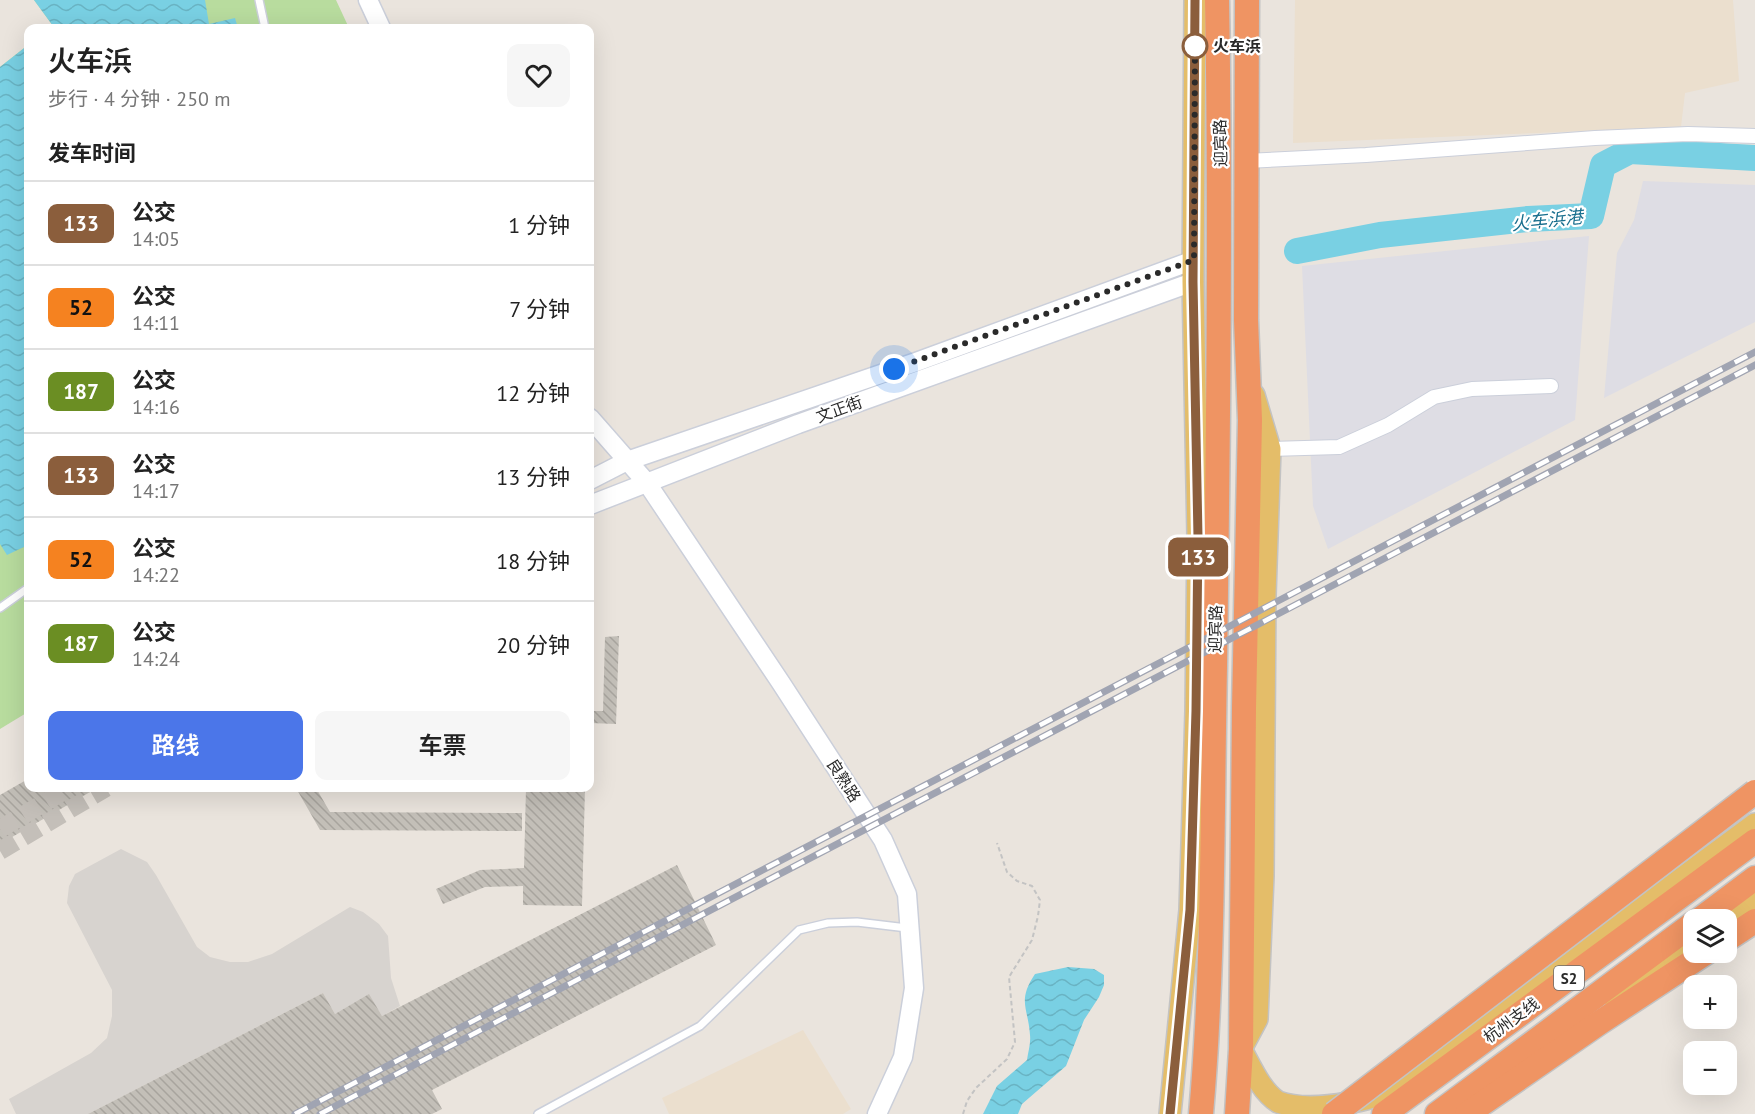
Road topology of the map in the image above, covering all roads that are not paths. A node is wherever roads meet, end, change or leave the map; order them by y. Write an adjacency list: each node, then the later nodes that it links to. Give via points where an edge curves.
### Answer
1 (259, 0): 6 (lane)
2 (368, 0): 7 (main road)
3 (1195, 0): 10 (main road, 迎宾路)
4 (1217, 0): 40 (highway, 迎宾路, via 1221,180 1215,628 1210,948)
5 (1247, 0): 9 (highway, 迎宾路)
6 (264, 24)
7 (379, 24)
8 (1755, 136): 9 (street, via 1642,136)
9 (1246, 161): 12 (highway, 迎宾路)
10 (1194, 260): 11 (main road, 迎宾路); 16 (main road, 文正街, via 916,362)
11 (1193, 282): 18 (main road, 文正街, via 809,420); 39 (main road, 迎宾路, via 1198,537 1196,711 1190,910)
12 (1248, 377): 15 (main road, 迎宾路); 35 (highway, 迎宾路)
13 (1551, 386): 15 (street, via 1472,389 1434,397 1388,425 1339,447)
14 (594, 423): 16 (main road, 良熟路)
15 (1270, 449): 35 (main road, 迎宾路, via 1258,1007 1257,1019)
16 (627, 461): 17 (main road, 文正街); 18 (main road, 良熟路)
17 (594, 478)
18 (647, 483): 19 (main road, 文正街); 30 (main road, 良熟路, via 883,840 908,894)
19 (594, 503)
20 (24, 591): 21 (lane)
21 (0, 608)
22 (1755, 792): 42 (highway, bridge)
23 (1755, 824): 36 (main road)
24 (1755, 842): 44 (highway, 杭州支线 / S2)
25 (1755, 878): 27 (highway)
26 (1755, 898): 28 (main road)
27 (1714, 909)
28 (1737, 912)
29 (1755, 921): 32 (highway)
30 (910, 929): 37 (lane, via 828,922 799,930 700,1026); 38 (main road, 良熟路, via 914,988 903,1057)
31 (1683, 931): 45 (highway, 杭州支线 / S2)
32 (1737, 933)
33 (1683, 951): 46 (main road)
34 (1690, 963): 47 (highway)
35 (1241, 1049): 36 (main road, via 1257,1078 1277,1101 1296,1112 1326,1112); 41 (highway, 迎宾路)
36 (1394, 1091): 43 (main road)
37 (538, 1114)
38 (878, 1114)
39 (1170, 1114)
40 (1201, 1114)
41 (1237, 1114)
42 (1334, 1114)
43 (1363, 1114)
44 (1384, 1114)
45 (1437, 1114)
46 (1456, 1114)
47 (1467, 1114)

